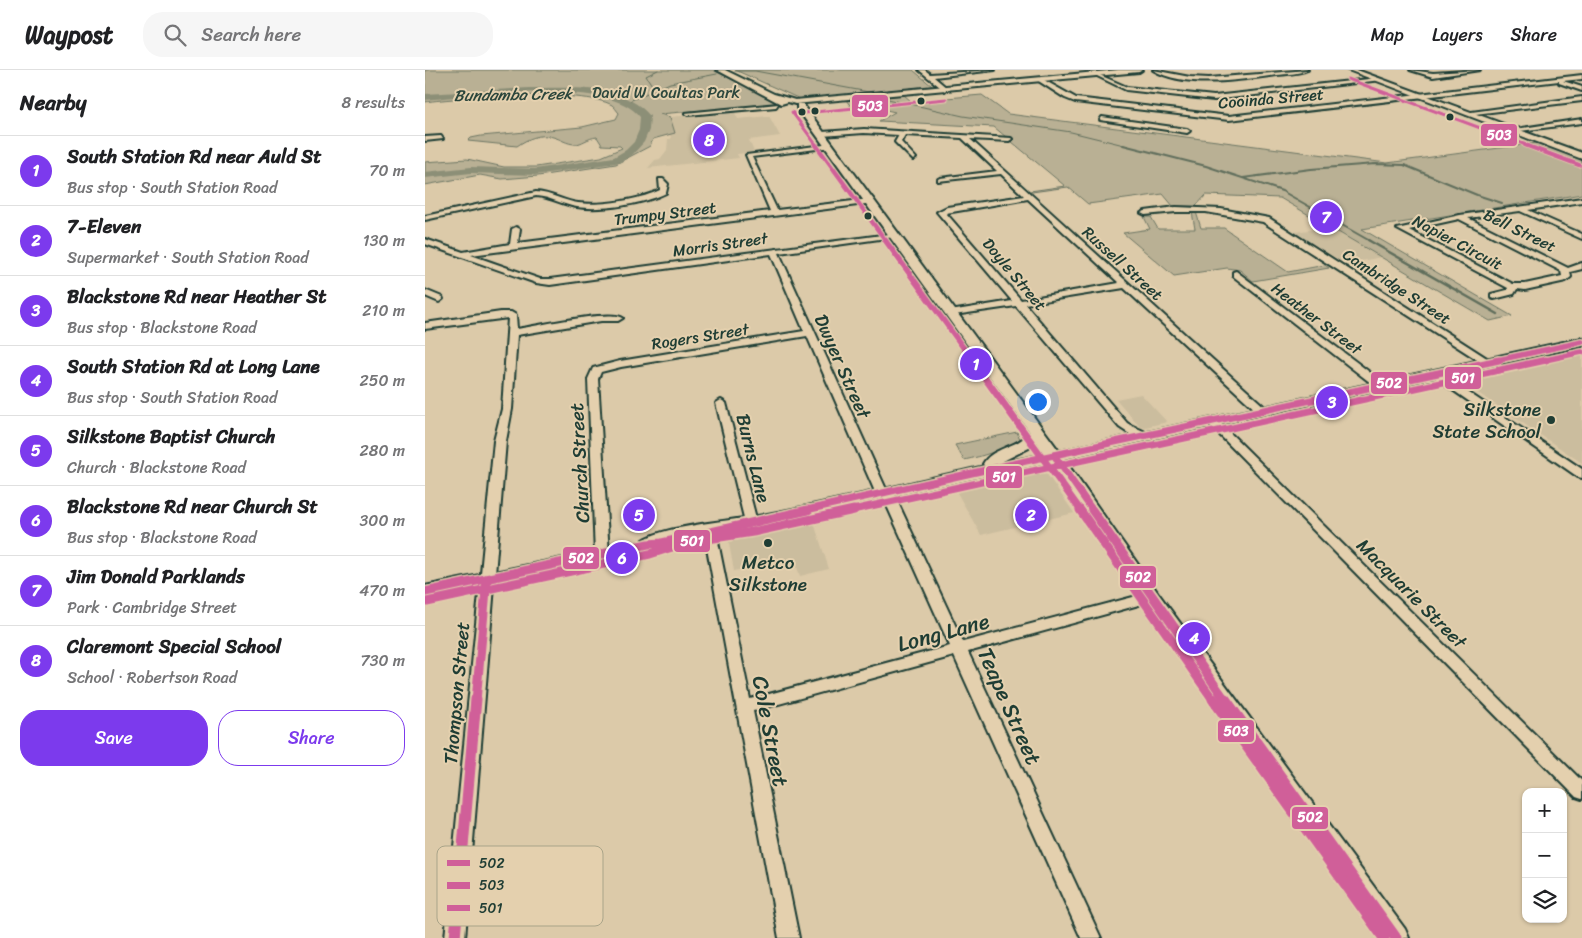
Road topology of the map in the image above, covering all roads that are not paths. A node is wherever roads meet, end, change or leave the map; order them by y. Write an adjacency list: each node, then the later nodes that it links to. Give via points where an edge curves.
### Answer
1 (720, 70): 18 (main road)
2 (922, 70): 11 (street)
3 (992, 70): 11 (street)
4 (1139, 70): 10 (main road)
5 (1156, 70): 6 (street, via 1172,77 1201,80)
6 (1305, 70)
7 (1351, 70): 14 (main road)
8 (1413, 70): 9 (street, via 1428,75)
9 (1477, 70)
10 (1097, 74): 13 (main road); 20 (street, via 1126,88)
11 (929, 76): 16 (street)
12 (1582, 78): 15 (street, Cooinda Street)
13 (1039, 80): 16 (main road); 26 (street, Cooinda Street, via 1075,100)
14 (1378, 80): 19 (main road); 20 (street)
15 (1556, 81): 17 (street); 19 (street, Cooinda Street)
16 (945, 89): 22 (main road)
17 (1582, 89)
18 (776, 96): 22 (main road); 25 (street, via 759,100 756,103)
19 (1421, 96): 29 (main road); 31 (street, Cooinda Street)
20 (1214, 98): 24 (street)
21 (1582, 99): 29 (street)
22 (799, 104): 37 (main road)
23 (776, 105): 25 (street)
24 (1217, 105)
25 (758, 107): 28 (street)
26 (1158, 110): 31 (street, Cooinda Street); 33 (street)
27 (1220, 111): 31 (street)
28 (688, 113)
29 (1467, 113): 34 (main road)
30 (1108, 115): 33 (street, via 1099,122)
31 (1224, 120)
32 (1582, 121): 34 (street)
33 (1140, 124): 35 (street)
34 (1512, 130): 43 (main road)
35 (1188, 131)
36 (904, 133): 37 (street); 38 (street); 44 (street, via 898,142)
37 (822, 134): 42 (main road)
38 (963, 136): 41 (street); 45 (street, Russell Street)
39 (441, 138): 40 (street)
40 (425, 139)
41 (1009, 139)
42 (831, 146): 49 (main road); 52 (street, via 748,156)
43 (1580, 155)
44 (913, 158)
45 (1001, 172): 47 (street); 48 (street, Russell Street)
46 (661, 180): 55 (street, via 663,191 637,200 582,205 549,195 519,197)
47 (940, 180)
48 (1029, 197): 66 (street, Russell Street); 71 (street, Doyle Street, via 941,212)
49 (869, 201): 52 (street, Trumpy Street); 57 (main road)
50 (1581, 201): 51 (street, Napier Circuit)
51 (1522, 210): 54 (street, Napier Circuit); 58 (street)
52 (774, 213): 60 (street, Trumpy Street)
53 (1145, 213): 78 (street, Cambridge Street, via 1181,209 1229,211 1266,220)
54 (1460, 217): 64 (street, Bell Street); 67 (street, Napier Circuit, via 1401,229)
55 (425, 218)
56 (515, 229): 60 (street)
57 (894, 235): 61 (street, Morris Street); 72 (main road)
58 (1582, 237)
59 (425, 241): 62 (street)
60 (514, 246): 62 (street, Trumpy Street)
61 (774, 252): 62 (street, Morris Street, via 550,282); 76 (street, Dwyer Street)
62 (464, 254)
63 (1582, 266): 64 (street, Napier Circuit)
64 (1566, 270): 67 (street, Napier Circuit, via 1567,277 1563,280)
65 (1236, 274): 81 (street, Heather Street)
66 (1125, 285): 71 (street); 83 (street, Russell Street)
67 (1513, 287): 69 (street, via 1511,292)
68 (425, 293): 70 (street)
69 (1495, 296)
70 (439, 299)
71 (1019, 303): 72 (street); 85 (street, Doyle Street)
72 (950, 314): 86 (main road)
73 (618, 318): 75 (street)
74 (425, 326): 75 (street, via 507,314 513,318)
75 (513, 333): 97 (street, Thompson Street)
76 (809, 333): 79 (street, Rogers Street); 92 (street, Dwyer Street)
77 (1582, 342): 78 (main road)
78 (1488, 362): 80 (main road)
79 (597, 370): 96 (street, Church Street, via 593,379)
80 (1435, 373): 81 (main road); 91 (street)
81 (1380, 385): 83 (main road)
82 (721, 402): 93 (street, Burns Lane)
83 (1263, 411): 84 (main road)
84 (1213, 422): 87 (main road); 102 (street, Macquarie Street)
85 (1123, 425): 87 (street, Doyle Street); 88 (street)
86 (1037, 432): 89 (main road); 90 (main road, via 1029,442 993,460)
87 (1146, 436): 88 (main road)
88 (1119, 441): 89 (main road)
89 (1054, 455): 90 (main road); 99 (main road)
90 (987, 469): 92 (main road)
91 (1582, 474)
92 (884, 493): 93 (main road); 100 (street, Teape Street)
93 (749, 522): 94 (main road); 95 (main road)
94 (710, 532): 95 (main road); 101 (street, Cole Street)
95 (648, 544): 96 (main road)
96 (602, 554): 97 (main road)
97 (487, 579): 98 (main road); 103 (street, Thompson Street)
98 (425, 592)
99 (1152, 597): 100 (street, Long Lane); 106 (main road)
100 (960, 650): 101 (street, Long Lane); 105 (street, Teape Street)
101 (744, 707): 104 (street, Cole Street)
102 (1582, 792)
103 (463, 846)
104 (789, 938)
105 (1091, 938)
106 (1396, 938)

